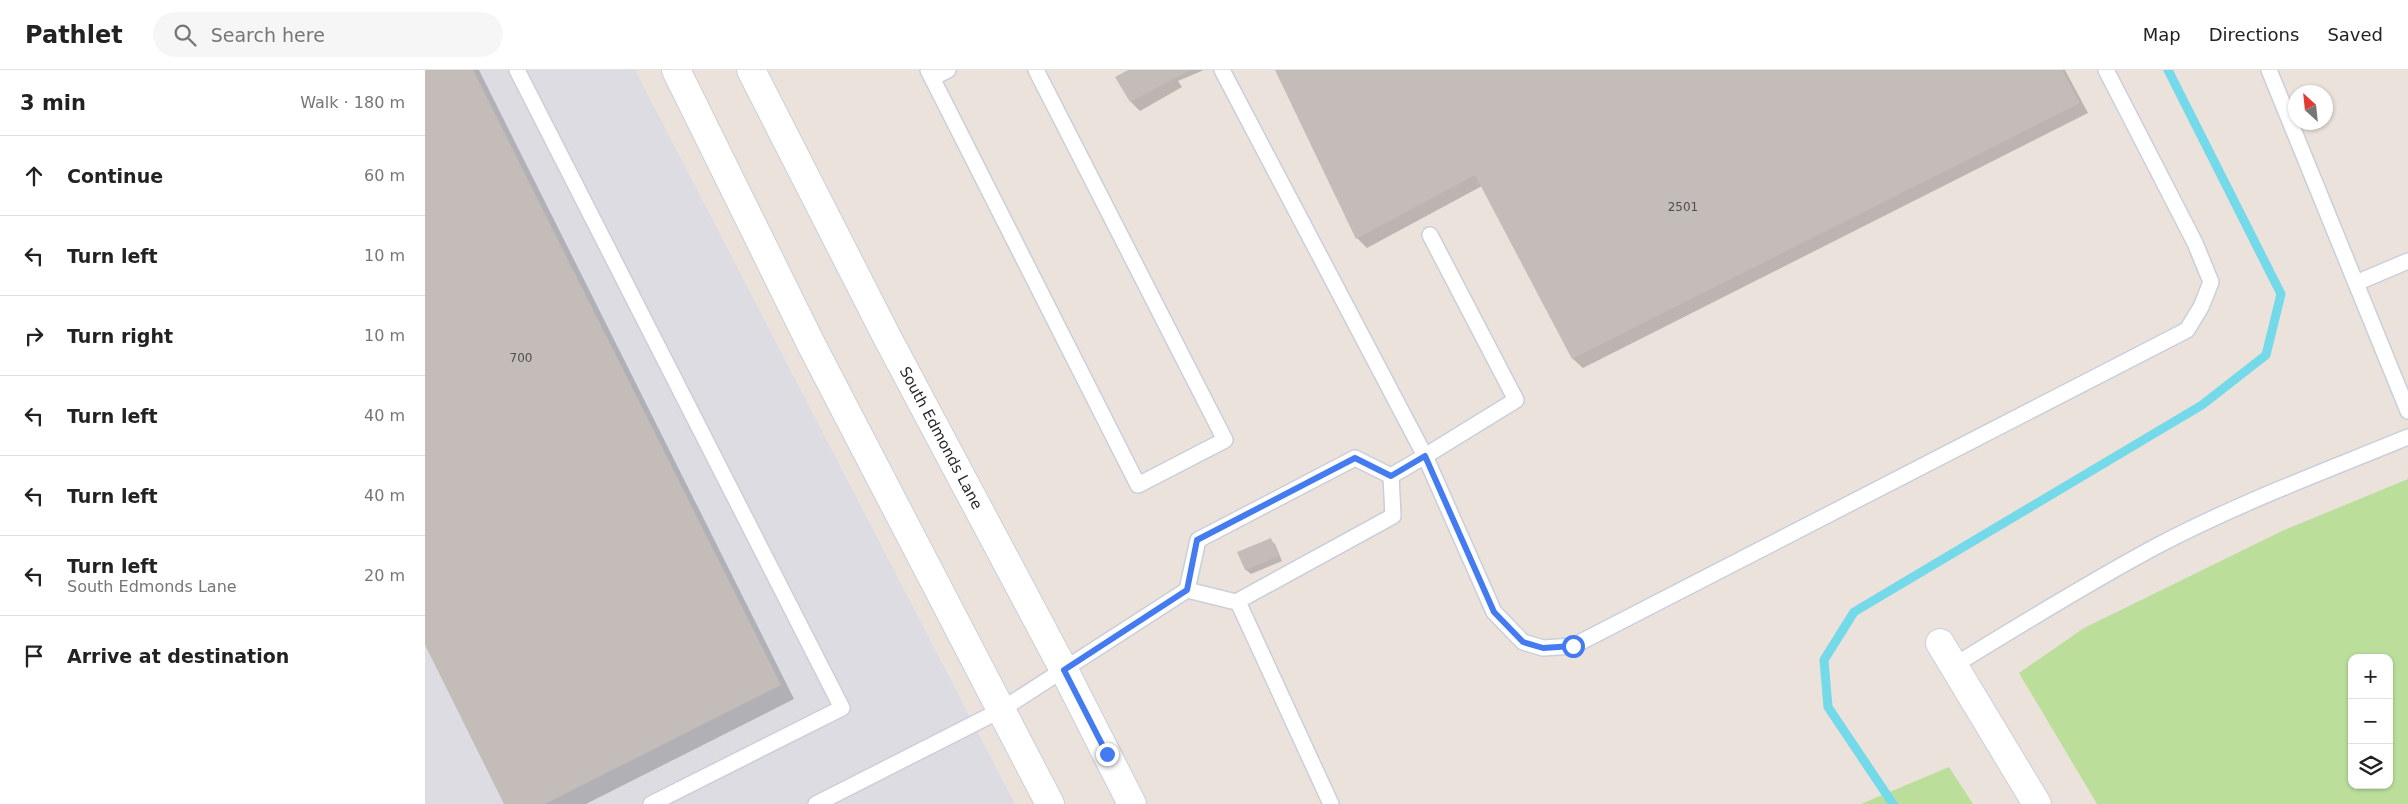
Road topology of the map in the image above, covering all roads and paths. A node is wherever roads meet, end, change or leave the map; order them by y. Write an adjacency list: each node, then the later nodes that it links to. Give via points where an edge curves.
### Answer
1 (517, 70): 23 (lane, via 842,708)
2 (676, 70): 22 (main road, via 811,344)
3 (751, 70): 21 (main road, South Edmonds Lane, via 887,337)
4 (948, 70): 9 (lane)
5 (1036, 70): 9 (lane, via 1225,440 1139,485)
6 (1222, 70): 15 (lane)
7 (2106, 70): 15 (lane, via 2195,243 2211,282 2187,330 1573,646 1543,648 1523,642 1494,612)
8 (2269, 70): 12 (lane)
9 (930, 74)
10 (1430, 236): 15 (lane, via 1516,400)
11 (2408, 261): 12 (lane)
12 (2356, 283): 13 (lane)
13 (2408, 412)
14 (2408, 437): 20 (lane, via 2233,509 2156,547 2081,588)
15 (1425, 456): 16 (lane)
16 (1391, 476): 17 (lane, via 1355,458 1197,540); 18 (lane, via 1393,516)
17 (1187, 590): 18 (lane); 21 (lane)
18 (1238, 602): 27 (lane)
19 (1940, 643): 20 (main road)
20 (1953, 666): 28 (main road)
21 (1064, 670): 22 (lane); 26 (main road, South Edmonds Lane)
22 (1001, 710): 24 (lane); 25 (main road)
23 (651, 804)
24 (816, 804)
25 (1050, 804)
26 (1132, 804)
27 (1331, 804)
28 (2037, 804)

